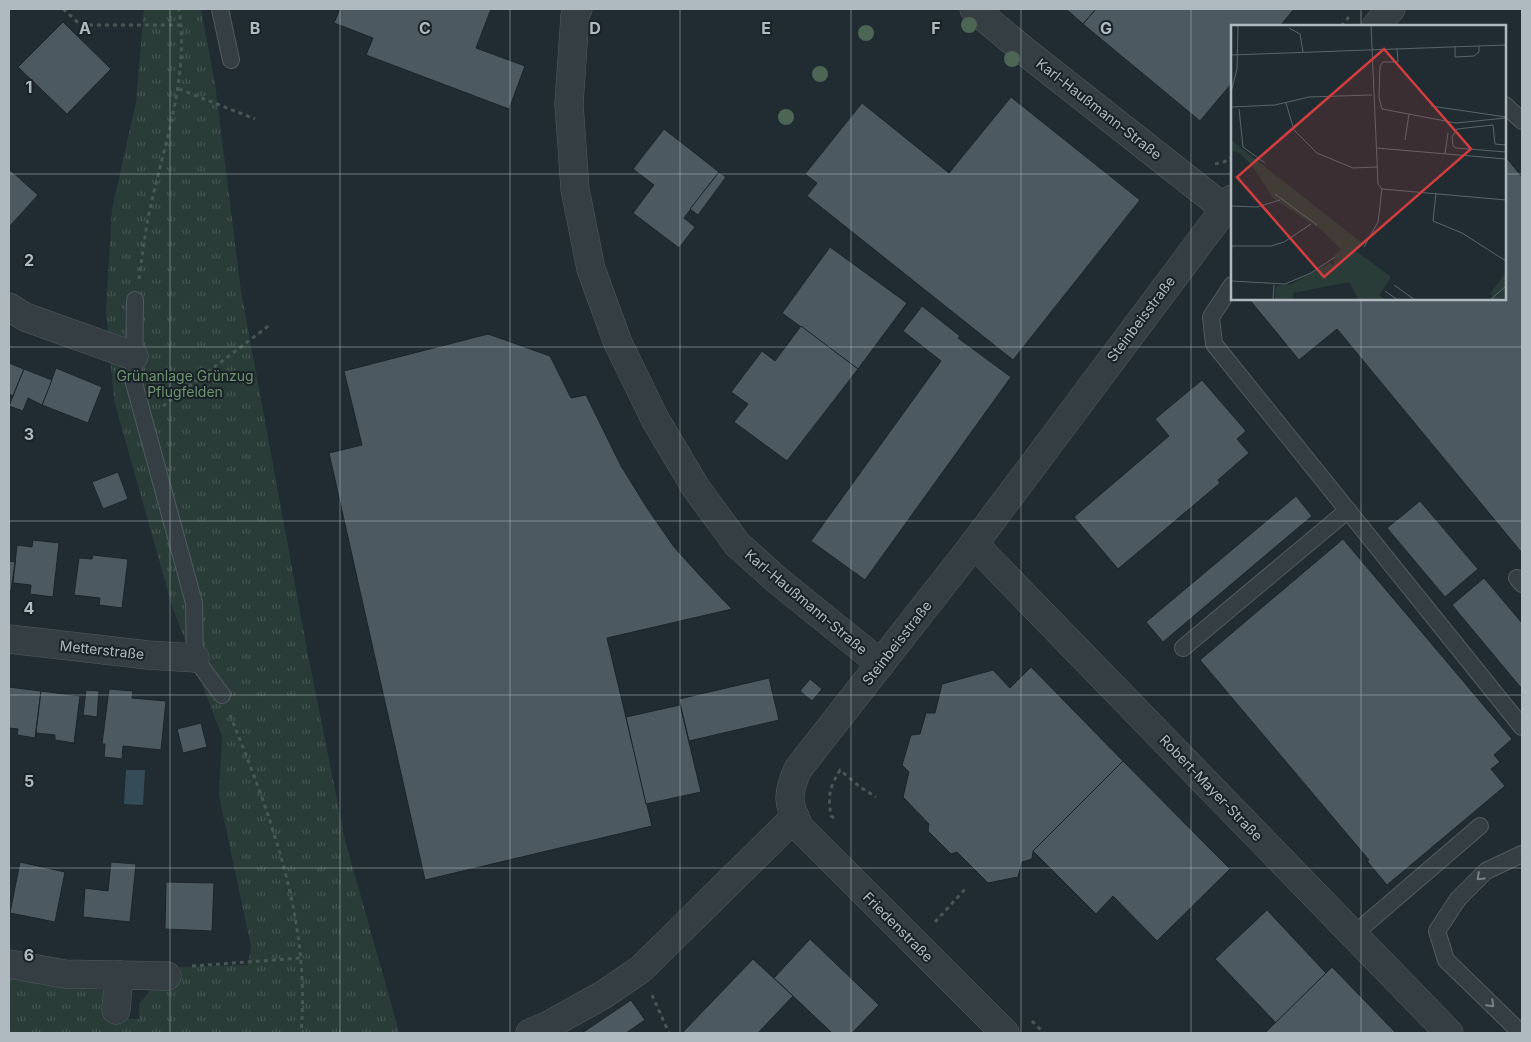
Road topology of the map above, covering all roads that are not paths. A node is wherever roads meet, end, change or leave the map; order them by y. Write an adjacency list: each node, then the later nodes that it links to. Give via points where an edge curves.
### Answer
1 (220, 9): 6 (lane)
2 (578, 9): 19 (street, Karl-Haußmann-Straße, via 569,104 575,189 592,270 618,343 654,419 696,488 737,544)
3 (974, 9): 9 (street, Karl-Haußmann-Straße, via 1026,53)
4 (1391, 9): 5 (street)
5 (1377, 25)
6 (231, 60)
7 (1506, 107): 8 (lane)
8 (1522, 121)
9 (1228, 203): 15 (street, Steinbeisstraße)
10 (1231, 287): 14 (lane, via 1211,317 1214,344)
11 (135, 300): 13 (lane)
12 (9, 307): 13 (street, via 25,317)
13 (134, 356): 18 (lane, via 134,383 194,603)
14 (1348, 510): 17 (lane); 21 (lane)
15 (974, 544): 19 (street, Steinbeisstraße); 25 (street, Robert-Mayer-Straße)
16 (9, 639): 18 (street, Metterstraße)
17 (1183, 648)
18 (195, 658): 20 (lane)
19 (881, 664): 22 (street, Steinbeisstraße, via 798,769 790,787)
20 (222, 696)
21 (1522, 726)
22 (794, 817): 30 (street, via 641,969 603,995); 31 (street, Friedenstraße, via 800,828 837,866)
23 (1480, 826): 25 (lane)
24 (1522, 854): 33 (lane, one-way to 33, via 1486,871 1458,899 1437,931 1446,960)
25 (1353, 935): 32 (street, Robert-Mayer-Straße)
26 (9, 964): 27 (street, via 65,974)
27 (118, 975): 28 (street); 29 (street)
28 (166, 976)
29 (116, 1010)
30 (530, 1033)
31 (1005, 1033)
32 (1449, 1033)
33 (1521, 1033)

